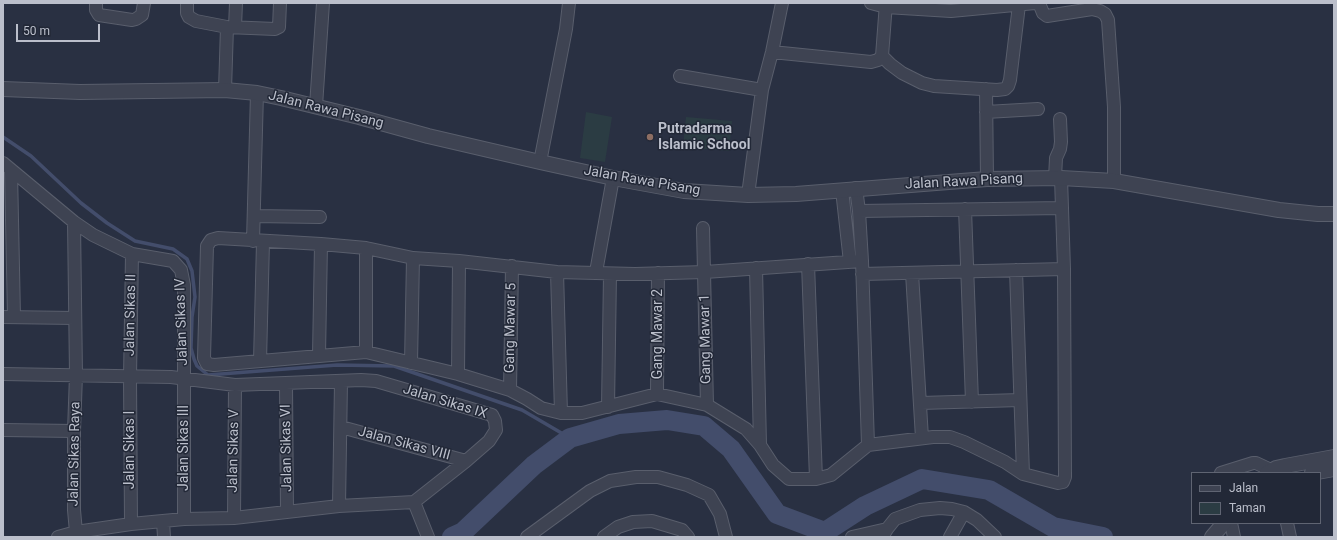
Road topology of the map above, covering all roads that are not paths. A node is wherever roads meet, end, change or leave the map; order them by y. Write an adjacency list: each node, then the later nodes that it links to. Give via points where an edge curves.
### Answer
1 (96, 3): 2 (street, via 99,14 132,20 142,15)
2 (144, 3)
3 (187, 3): 14 (street, via 187,13 196,22)
4 (236, 3): 14 (street)
5 (280, 3): 14 (street, via 279,27 275,29)
6 (322, 3): 23 (street)
7 (569, 3): 27 (street)
8 (782, 3): 15 (street)
9 (871, 3): 13 (street)
10 (1035, 3): 12 (street)
11 (1039, 3): 32 (street, via 1047,16 1092,9 1105,14 1108,20 1114,107)
12 (1019, 4): 13 (street, via 951,11); 19 (street, via 1008,86 1002,90)
13 (886, 5): 16 (street)
14 (231, 27): 20 (street)
15 (772, 52): 16 (street, via 871,62); 21 (street)
16 (882, 56): 19 (street, via 902,73 922,83)
17 (680, 76): 21 (street)
18 (3, 89): 20 (street, Jalan Rawa Pisang, via 87,92)
19 (986, 89): 25 (street)
20 (224, 90): 22 (street, Jalan Rawa Pisang)
21 (762, 90): 35 (street)
22 (257, 93): 23 (street, Jalan Rawa Pisang); 40 (street)
23 (316, 106): 27 (street, Jalan Rawa Pisang)
24 (1038, 109): 25 (street)
25 (986, 112): 30 (street)
26 (1060, 119): 31 (street, via 1061,142 1056,158)
27 (540, 162): 29 (street, Jalan Rawa Pisang)
28 (7, 167): 42 (street, Jalan Sikas IV); 64 (street)
29 (613, 178): 35 (street, Jalan Rawa Pisang, via 684,191); 57 (street)
30 (987, 178): 31 (street, Jalan Rawa Pisang); 33 (street, Jalan Rawa Pisang)
31 (1058, 178): 32 (street, Jalan Rawa Pisang); 36 (street)
32 (1114, 181): 39 (street, Jalan Rawa Pisang, via 1279,210)
33 (856, 188): 34 (street, Jalan Rawa Pisang); 38 (street)
34 (842, 190): 35 (street, Jalan Rawa Pisang); 50 (street)
35 (748, 195)
36 (1062, 208): 37 (street); 54 (street)
37 (965, 209): 38 (street); 59 (street)
38 (859, 211): 50 (street)
39 (1334, 214)
40 (254, 216): 41 (street); 44 (street)
41 (320, 217)
42 (74, 222): 47 (street, Jalan Sikas IV, via 93,235); 65 (street, Jalan Sikas Raya)
43 (703, 228): 58 (street, Gang Mawar 1)
44 (258, 241): 45 (street); 68 (street); 68 (street, via 218,238 211,240 207,246 204,358 207,364 214,365)
45 (321, 244): 46 (street); 67 (street)
46 (366, 248): 48 (street); 66 (street)
47 (132, 254): 73 (street, Jalan Sikas II); 74 (street, Jalan Sikas IV, via 173,261 181,270 184,285)
48 (413, 258): 49 (street); 69 (street)
49 (459, 261): 52 (street); 71 (street)
50 (856, 261): 51 (street); 63 (street)
51 (808, 264): 53 (street); 99 (street)
52 (512, 266): 56 (street); 78 (street, Gang Mawar 5)
53 (756, 268): 58 (street); 90 (street)
54 (1064, 269): 55 (street); 98 (street, via 1065,477 1063,482 1056,483)
55 (1016, 270): 59 (street); 80 (street)
56 (557, 272): 57 (street); 85 (street)
57 (596, 272): 62 (street)
58 (704, 272): 60 (street); 83 (street, Gang Mawar 1)
59 (967, 272): 61 (street); 81 (street)
60 (658, 273): 62 (street); 79 (street, Gang Mawar 2)
61 (912, 273): 63 (street); 82 (street)
62 (610, 274): 84 (street)
63 (862, 274): 91 (street)
64 (8, 317): 65 (street)
65 (75, 318): 72 (street, Jalan Sikas Raya)
66 (366, 352): 67 (street); 69 (street)
67 (319, 355): 68 (street)
68 (260, 361)
69 (411, 363): 71 (street)
70 (3, 374): 72 (street)
71 (458, 374): 78 (street)
72 (76, 375): 73 (street); 88 (street, Jalan Sikas Raya)
73 (130, 377): 74 (street); 107 (street, Jalan Sikas I)
74 (184, 378): 77 (street); 105 (street, Jalan Sikas III)
75 (341, 382): 76 (street); 86 (street); 93 (street, Jalan Sikas IX, via 376,381 492,415 496,430 489,441)
76 (286, 384): 77 (street); 102 (street, Jalan Sikas VI)
77 (235, 385): 104 (street, Jalan Sikas V)
78 (510, 390): 85 (street, via 541,408)
79 (657, 394): 83 (street); 84 (street)
80 (1020, 400): 81 (street); 98 (street)
81 (972, 402): 82 (street)
82 (921, 403): 89 (street)
83 (707, 405): 90 (street, via 746,428)
84 (608, 407): 85 (street, via 582,413)
85 (561, 414)
86 (341, 427): 93 (street, Jalan Sikas VIII); 101 (street)
87 (3, 430): 88 (street)
88 (74, 431): 111 (street, Jalan Sikas Raya)
89 (922, 438): 91 (street); 98 (street, via 950,437 1005,462)
90 (760, 445): 99 (street, via 773,465 789,479)
91 (868, 445): 99 (street, via 831,475)
92 (1334, 457): 96 (street, via 1285,466)
93 (466, 461): 100 (street)
94 (1334, 469): 97 (street)
95 (1223, 472): 96 (street, via 1256,463)
96 (1270, 472)
97 (1318, 472)
98 (1023, 474)
99 (816, 479)
100 (414, 502): 101 (street); 114 (street)
101 (339, 506): 102 (street)
102 (287, 512): 104 (street)
103 (964, 512): 112 (street, via 952,508 920,510 895,519); 122 (street); 123 (street)
104 (234, 518): 105 (street)
105 (184, 519): 106 (street)
106 (163, 521): 107 (street); 116 (street)
107 (131, 524): 111 (street)
108 (1222, 524): 113 (street)
109 (1231, 524): 124 (street)
110 (1287, 524): 125 (street)
111 (76, 532): 115 (street)
112 (884, 533): 121 (street)
113 (1209, 533)
114 (427, 535)
115 (58, 537)
116 (164, 537)
117 (527, 537): 120 (street, via 590,491 610,481 658,477 687,485 709,495 720,514)
118 (604, 537): 119 (street, via 618,527 633,522 652,521 682,530)
119 (688, 537)
120 (726, 537)
121 (852, 537)
122 (950, 537)
123 (995, 537)
124 (1234, 537)
125 (1290, 537)

